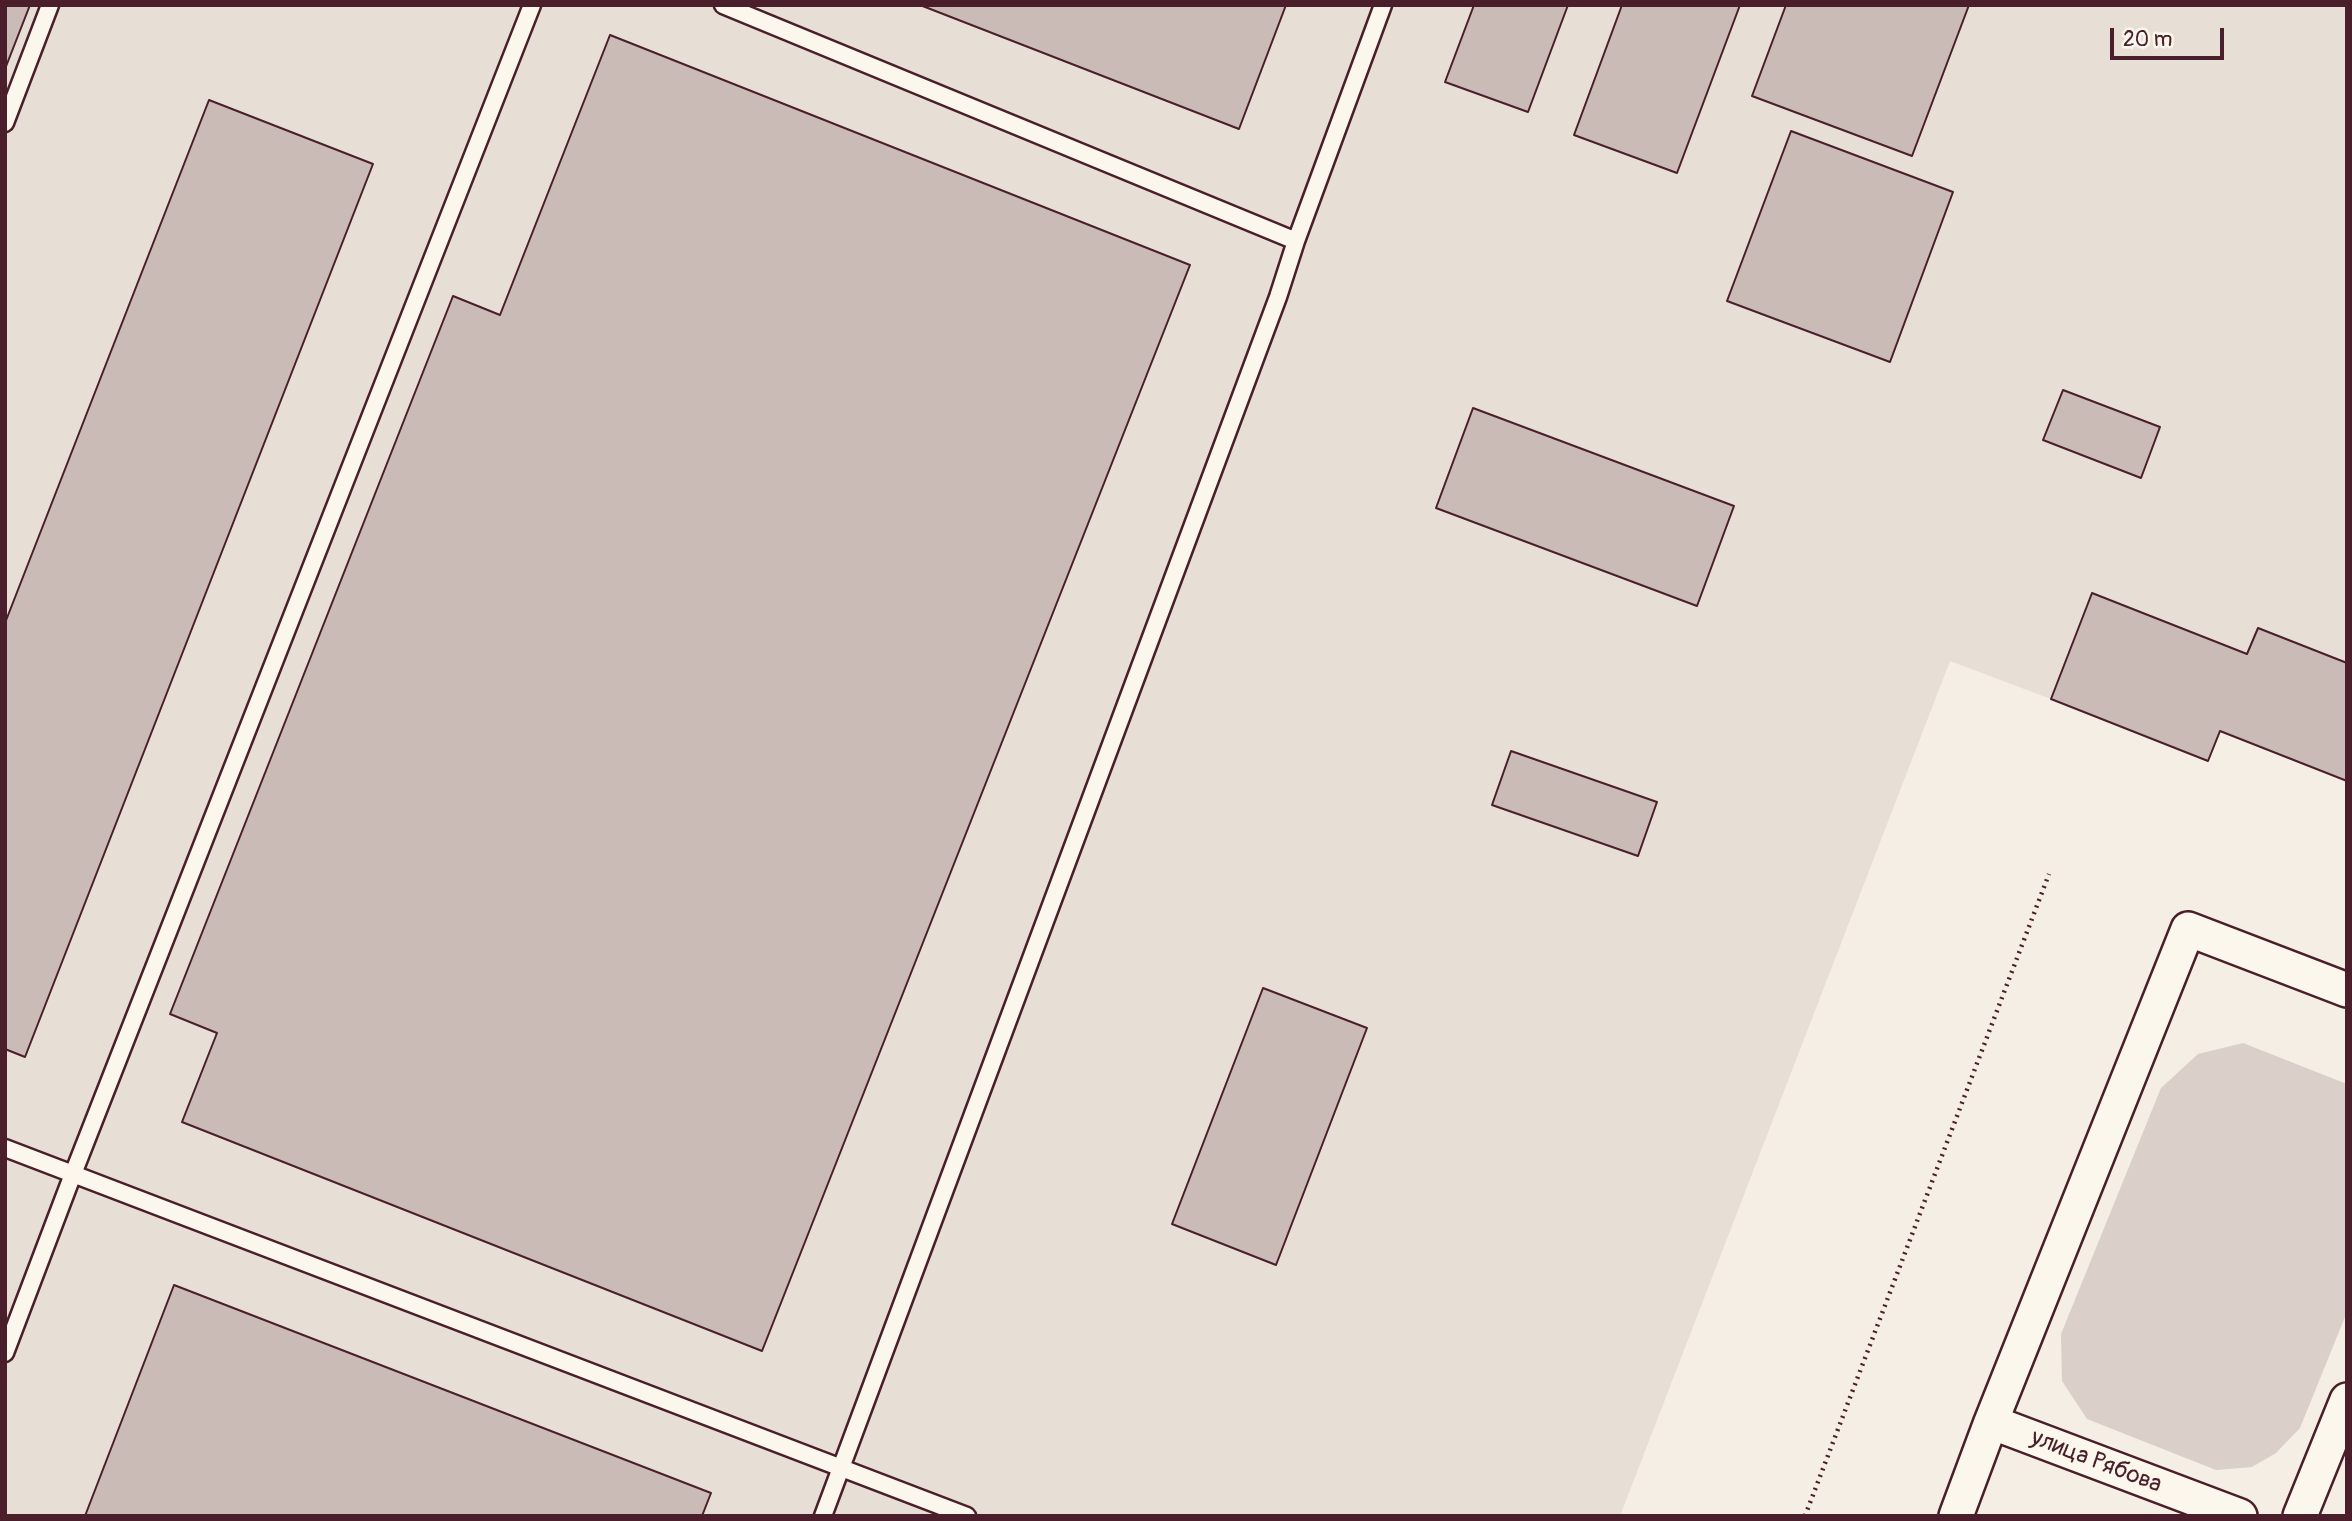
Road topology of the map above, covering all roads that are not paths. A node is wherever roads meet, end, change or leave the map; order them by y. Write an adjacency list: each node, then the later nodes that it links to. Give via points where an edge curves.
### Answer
1 (50, 5): 5 (lane)
2 (532, 5): 9 (lane)
3 (723, 5): 6 (lane)
4 (1383, 5): 6 (lane)
5 (5, 123)
6 (1296, 241): 13 (lane)
7 (2347, 990): 12 (street, via 2188,929)
8 (5, 1148): 9 (lane)
9 (73, 1174): 10 (lane); 13 (lane)
10 (5, 1353)
11 (2347, 1400): 18 (street)
12 (1991, 1422): 16 (street); 17 (street, улица Рябова)
13 (842, 1468): 14 (lane); 15 (lane)
14 (823, 1516)
15 (967, 1516)
16 (1956, 1516)
17 (2240, 1516)
18 (2300, 1516)

